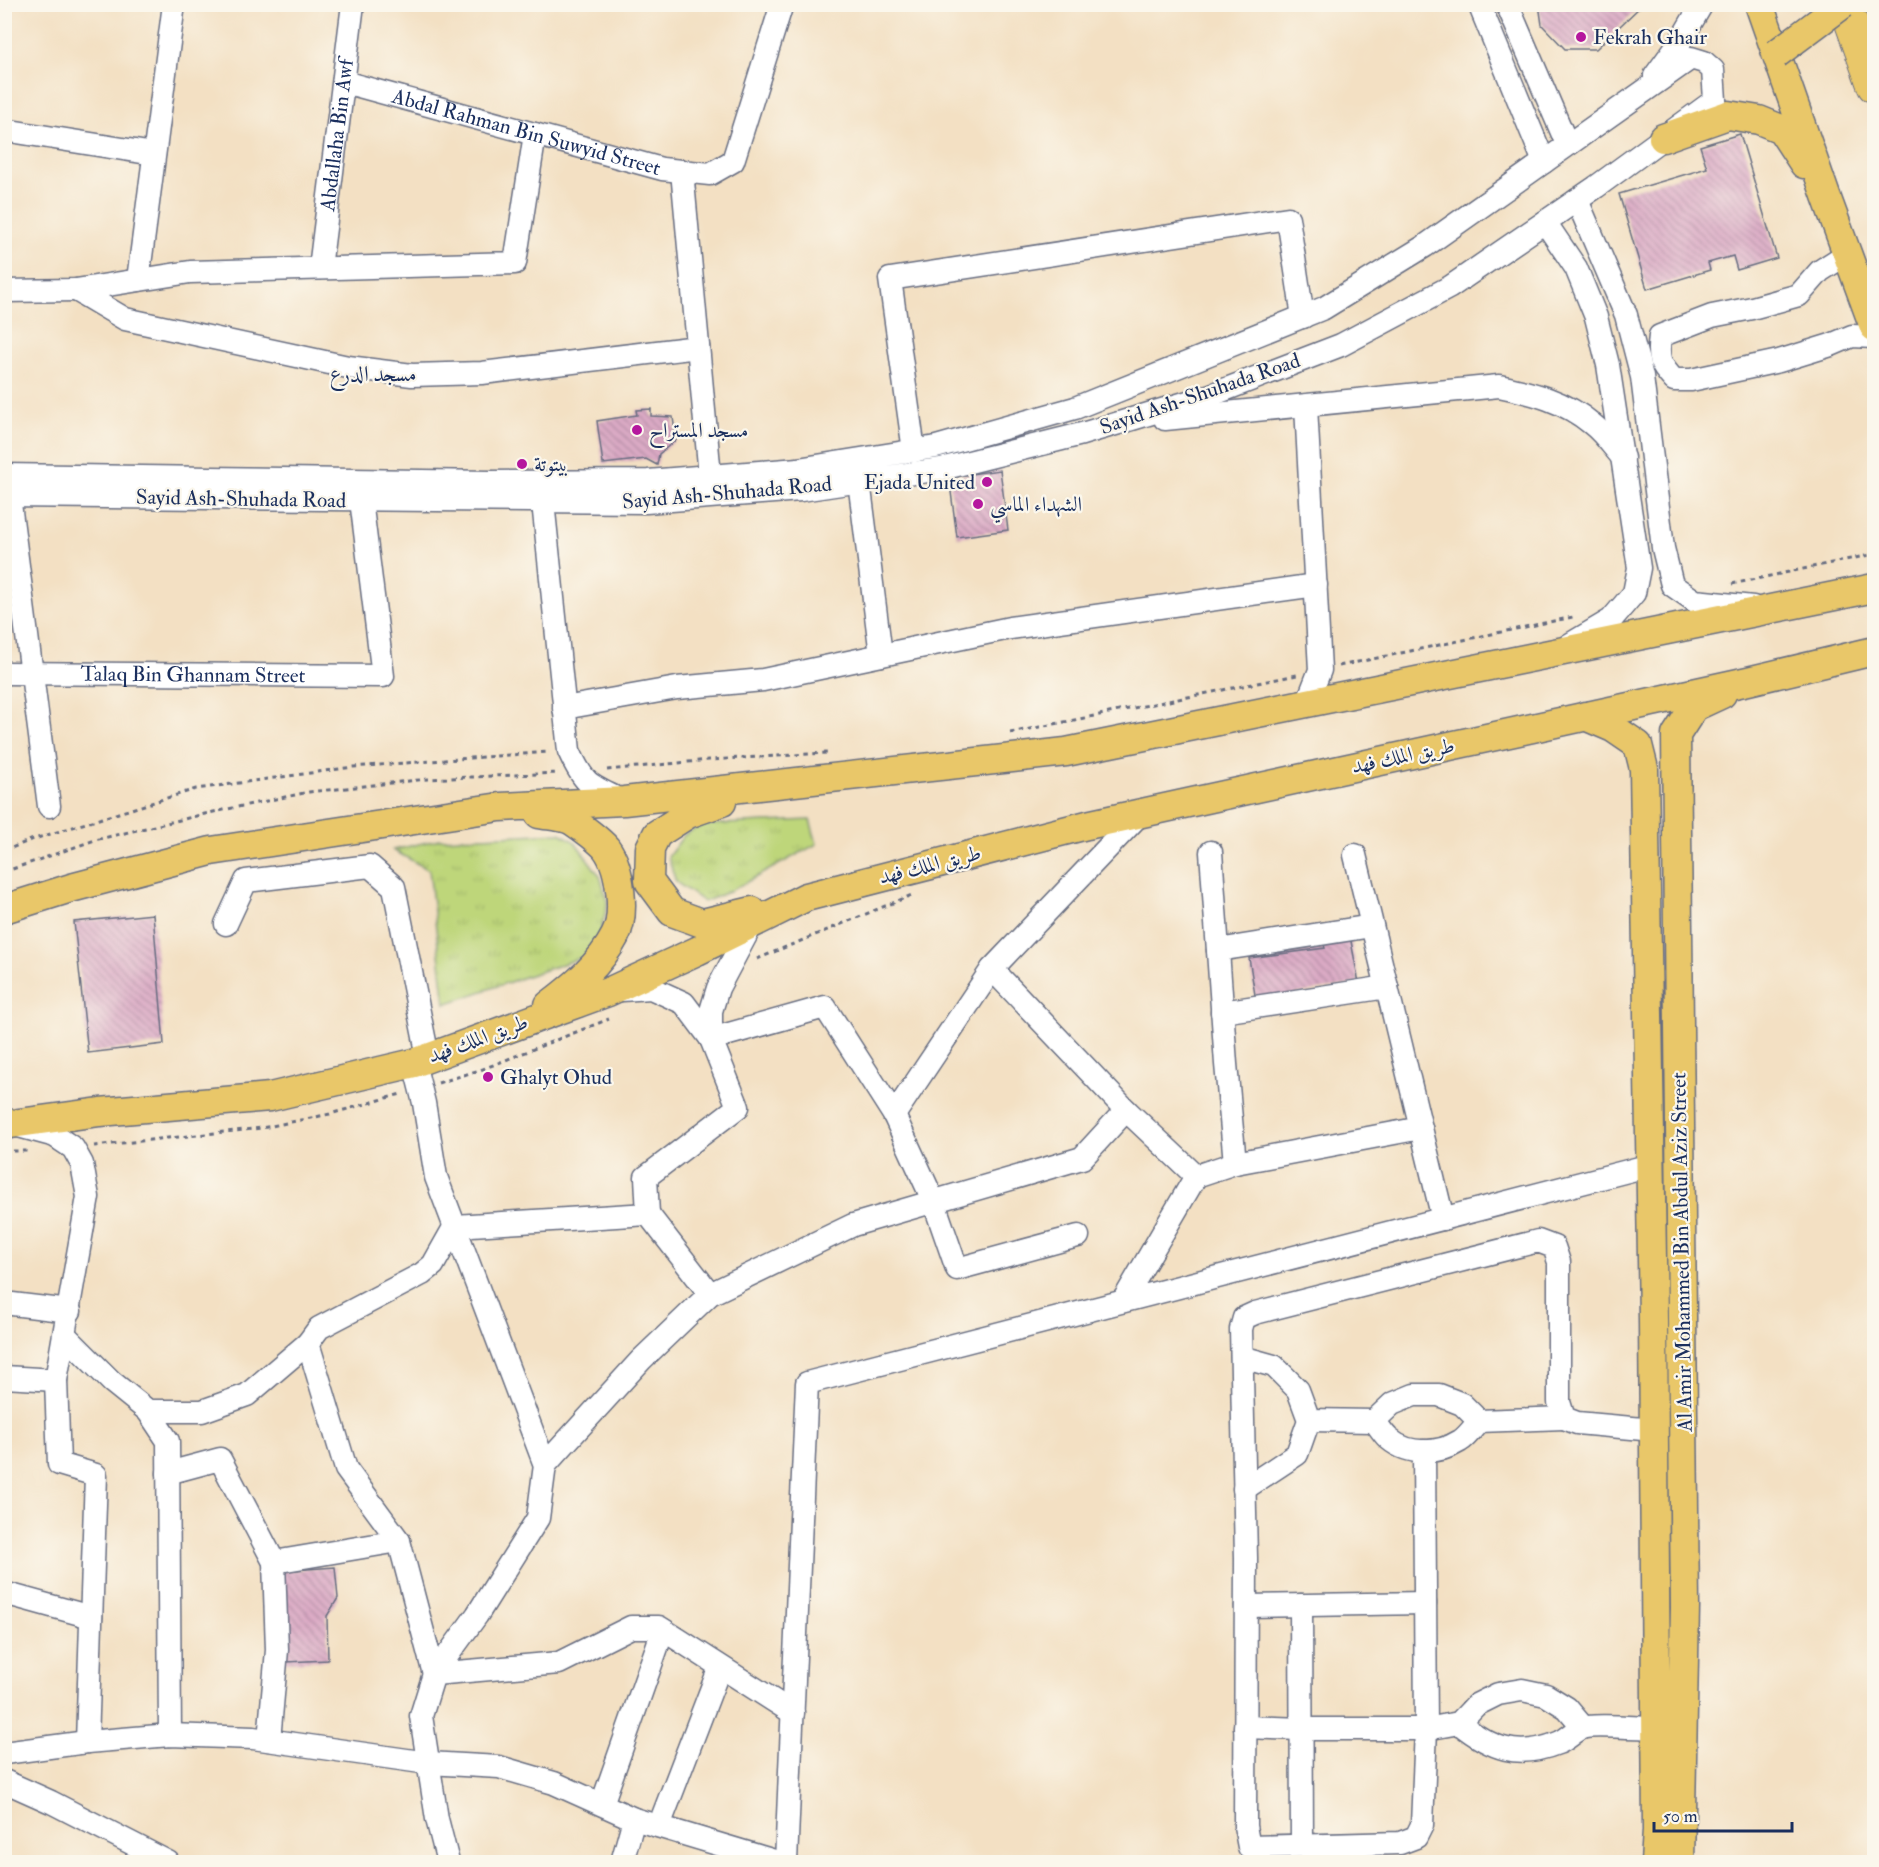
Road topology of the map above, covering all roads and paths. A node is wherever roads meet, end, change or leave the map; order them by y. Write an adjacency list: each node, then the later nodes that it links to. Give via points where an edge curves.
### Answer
1 (174, 4): 17 (street)
2 (353, 4): 10 (street, Abdallaha Bin Awf)
3 (1479, 4): 18 (street)
4 (1507, 4): 16 (street)
5 (1702, 4): 12 (street)
6 (780, 5): 19 (street, Abdal Rahman Bin Suwyid Street, via 733,161 710,174)
7 (1762, 6): 9 (main road)
8 (1848, 14): 9 (main road, bridge); 11 (highway)
9 (1776, 54): 20 (main road)
10 (344, 82): 14 (street, Abdal Rahman Bin Suwyid Street); 24 (street, Abdallaha Bin Awf)
11 (1875, 86)
12 (1644, 92): 15 (street, Sayid Ash-Shuhada Road, via 1691,58 1713,70 1714,100); 16 (street, Sayid Ash-Shuhada Road)
13 (4, 130): 17 (street)
14 (535, 135): 19 (street, Abdal Rahman Bin Suwyid Street); 24 (street, via 515,263)
15 (1663, 138): 20 (main road, via 1728,115 1759,120 1781,129); 21 (street, Sayid Ash-Shuhada Road)
16 (1568, 144): 18 (street, Sayid Ash-Shuhada Road)
17 (154, 154): 25 (street)
18 (1544, 162): 29 (street, Sayid Ash-Shuhada Road, via 1425,246)
19 (682, 171): 32 (street)
20 (1826, 196): 23 (main road); 28 (main road)
21 (1577, 200): 22 (street, Sayid Ash-Shuhada Road); 48 (street, via 1626,315 1639,367 1663,548 1672,585 1695,601)
22 (1545, 222): 34 (street, Sayid Ash-Shuhada Road, via 1450,287 1341,345 1211,395); 36 (street, via 1576,268 1596,316)
23 (1848, 253): 30 (main road); 31 (street, via 1820,271 1799,295 1712,316 1659,336 1658,353 1663,368 1674,380 1691,380 1779,361 1852,336)
24 (320, 268): 25 (street, via 190,272)
25 (138, 280): 26 (street)
26 (76, 290): 27 (street); 32 (street, via 125,319 348,367 412,375 482,373)
27 (4, 291)
28 (1875, 291)
29 (1303, 317): 35 (street, Sayid Ash-Shuhada Road, via 1075,408); 35 (street, via 1288,218 890,279)
30 (1875, 327)
31 (1875, 337)
32 (698, 347): 37 (street)
33 (1306, 406): 34 (street); 36 (street, via 1499,386 1538,394 1567,406 1593,424); 45 (street)
34 (1119, 423): 38 (street, Sayid Ash-Shuhada Road, via 941,469)
35 (914, 451): 37 (street, Sayid Ash-Shuhada Road, via 798,469)
36 (1623, 458): 51 (street, via 1639,568 1634,593 1611,620)
37 (710, 476): 39 (street, Sayid Ash-Shuhada Road, via 648,481)
38 (859, 481): 41 (street, Sayid Ash-Shuhada Road, via 801,490 646,502); 52 (street)
39 (6, 489): 40 (street, Sayid Ash-Shuhada Road); 55 (street)
40 (361, 500): 41 (street, Sayid Ash-Shuhada Road); 55 (street, Talaq Bin Ghannam Street, via 382,676)
41 (543, 502): 58 (street)
42 (1875, 554): 44 (path)
43 (1875, 575): 47 (main road)
44 (1729, 584)
45 (1316, 585): 52 (street, via 1010,628); 53 (street)
46 (1875, 588): 47 (main road)
47 (1817, 599): 48 (main road)
48 (1770, 609): 51 (main road)
49 (1575, 617): 53 (path)
50 (1875, 651): 56 (main road, طريق الملك فهد)
51 (1554, 653): 57 (main road)
52 (881, 655): 58 (street, via 763,680 677,688)
53 (1320, 670): 57 (street); 60 (path)
54 (4, 673): 55 (street, Talaq Bin Ghannam Street)
55 (32, 674): 66 (street)
56 (1749, 681): 59 (main road, طريق الملك فهد); 158 (main road, Al Amir Mohammed Bin Abdul Aziz Street, via 1694,707 1676,735 1685,1607)
57 (1307, 703): 64 (main road, via 1066,752)
58 (564, 708): 61 (street)
59 (1585, 717): 68 (main road, طريق الملك فهد); 98 (main road, Al Amir Mohammed Bin Abdul Aziz Street, via 1613,728 1638,745 1644,769)
60 (1004, 734)
61 (568, 751): 63 (street); 69 (path, via 353,768 196,789)
62 (833, 753): 63 (path)
63 (579, 772): 65 (street, via 590,785); 72 (path, via 428,779 309,792 95,840)
64 (770, 785): 65 (main road); 75 (main road, via 688,814 657,834 650,849 649,881 672,912 702,923)
65 (624, 801): 67 (main road)
66 (49, 806)
67 (500, 807): 73 (main road, via 211,851); 87 (main road, via 572,820 606,848 622,901 616,934 600,960)
68 (1140, 814): 75 (main road, طريق الملك فهد); 82 (street)
69 (4, 851)
70 (1211, 852): 81 (street)
71 (1354, 855): 80 (street)
72 (4, 872)
73 (71, 888): 76 (main road); 77 (main road)
74 (922, 891): 83 (path)
75 (806, 897): 79 (main road, طريق الملك فهد)
76 (4, 909)
77 (4, 918)
78 (226, 924): 89 (street, via 246,881 370,866 394,887)
79 (752, 924): 83 (street); 85 (main road, طريق الملك فهد, via 697,951)
80 (1372, 926): 81 (street); 84 (street)
81 (1218, 950): 86 (street)
82 (993, 969): 92 (street); 93 (street)
83 (726, 972): 88 (street, via 711,1011)
84 (1387, 987): 86 (street); 95 (street)
85 (609, 1005): 87 (main road, طريق الملك فهد); 88 (street, via 651,988 684,1003); 90 (path, via 483,1069)
86 (1222, 1012): 97 (street)
87 (528, 1021): 89 (main road, طريق الملك فهد)
88 (711, 1039): 93 (street, via 825,1007); 101 (street, via 738,1107 646,1177)
89 (421, 1060): 94 (main road, طريق الملك فهد, via 270,1098 100,1112); 103 (street, via 436,1177)
90 (442, 1082)
91 (411, 1091): 96 (path, via 262,1128)
92 (1126, 1110): 99 (street); 100 (street, via 1082,1158)
93 (894, 1115): 100 (street)
94 (7, 1127): 96 (street, via 55,1136); 96 (path, via 49,1151)
95 (1421, 1128): 97 (street); 102 (street)
96 (74, 1148): 108 (street, via 82,1164 88,1197)
97 (1235, 1163): 99 (street)
98 (1651, 1165): 102 (street); 119 (main road, Al Amir Mohammed Bin Abdul Aziz Street)
99 (1196, 1176): 106 (street)
100 (933, 1200): 104 (street, via 957,1269); 105 (street, via 853,1225)
101 (648, 1214): 103 (street); 105 (street)
102 (1443, 1219): 106 (street)
103 (455, 1226): 110 (street, via 428,1269 319,1328); 121 (street)
104 (1078, 1236)
105 (710, 1294): 121 (street, via 641,1360)
106 (1123, 1301): 134 (street, via 807,1383)
107 (4, 1303): 108 (street)
108 (70, 1311): 109 (street)
109 (65, 1335): 113 (street); 114 (street)
110 (308, 1343): 114 (street, via 248,1395 202,1411); 124 (street, via 346,1469)
111 (1242, 1358): 115 (street, via 1244,1318 1255,1313 1538,1241 1554,1247 1559,1262 1558,1402); 116 (street, via 1274,1366 1298,1390); 123 (street)
112 (4, 1377): 113 (street)
113 (56, 1380): 130 (street, via 59,1464 96,1475)
114 (148, 1411): 122 (street, via 168,1441)
115 (1564, 1418): 118 (street); 119 (street, via 1577,1423)
116 (1310, 1420): 117 (street); 123 (street, via 1297,1454)
117 (1374, 1421): 118 (street, via 1392,1404 1414,1395 1439,1395 1462,1404); 120 (street, via 1389,1440)
118 (1479, 1421): 120 (street, via 1462,1440 1438,1451)
119 (1654, 1430): 138 (main road, Al Amir Mohammed Bin Abdul Aziz Street)
120 (1424, 1451): 127 (street)
121 (545, 1465): 133 (street, via 538,1518)
122 (168, 1473): 125 (street, via 220,1459); 141 (street)
123 (1244, 1489): 129 (street)
124 (399, 1541): 125 (street); 133 (street)
125 (274, 1562): 142 (street, via 278,1650)
126 (4, 1593): 130 (street)
127 (1425, 1604): 128 (street); 140 (street)
128 (1302, 1605): 129 (street); 139 (street)
129 (1246, 1606): 136 (street)
130 (91, 1617): 143 (street)
131 (663, 1630): 132 (street); 133 (street, via 631,1627 559,1663); 147 (street)
132 (720, 1667): 134 (street); 149 (street)
133 (434, 1674): 145 (street, via 421,1716)
134 (793, 1713): 156 (street)
135 (1459, 1723): 137 (street, via 1480,1740 1506,1749 1533,1750 1560,1743); 137 (street, via 1476,1705 1498,1694 1522,1690 1546,1695 1567,1708); 140 (street)
136 (1245, 1727): 139 (street); 150 (street, via 1245,1826 1249,1847)
137 (1583, 1727): 138 (street)
138 (1656, 1728): 157 (main road, Al Amir Mohammed Bin Abdul Aziz Street)
139 (1302, 1729): 140 (street); 150 (street)
140 (1426, 1729): 150 (street, via 1422,1825 1416,1837 1400,1843)
141 (170, 1735): 142 (street); 143 (street)
142 (269, 1740): 145 (street)
143 (87, 1742): 144 (street)
144 (4, 1753)
145 (428, 1762): 147 (street, via 499,1767 554,1783); 153 (street)
146 (4, 1781): 152 (street)
147 (602, 1804): 148 (street)
148 (634, 1819): 149 (street); 154 (street)
149 (659, 1826): 151 (street)
150 (1302, 1845)
151 (744, 1858): 155 (street)
152 (168, 1863)
153 (448, 1863)
154 (622, 1863)
155 (778, 1863)
156 (786, 1863)
157 (1655, 1863)
158 (1680, 1863)

